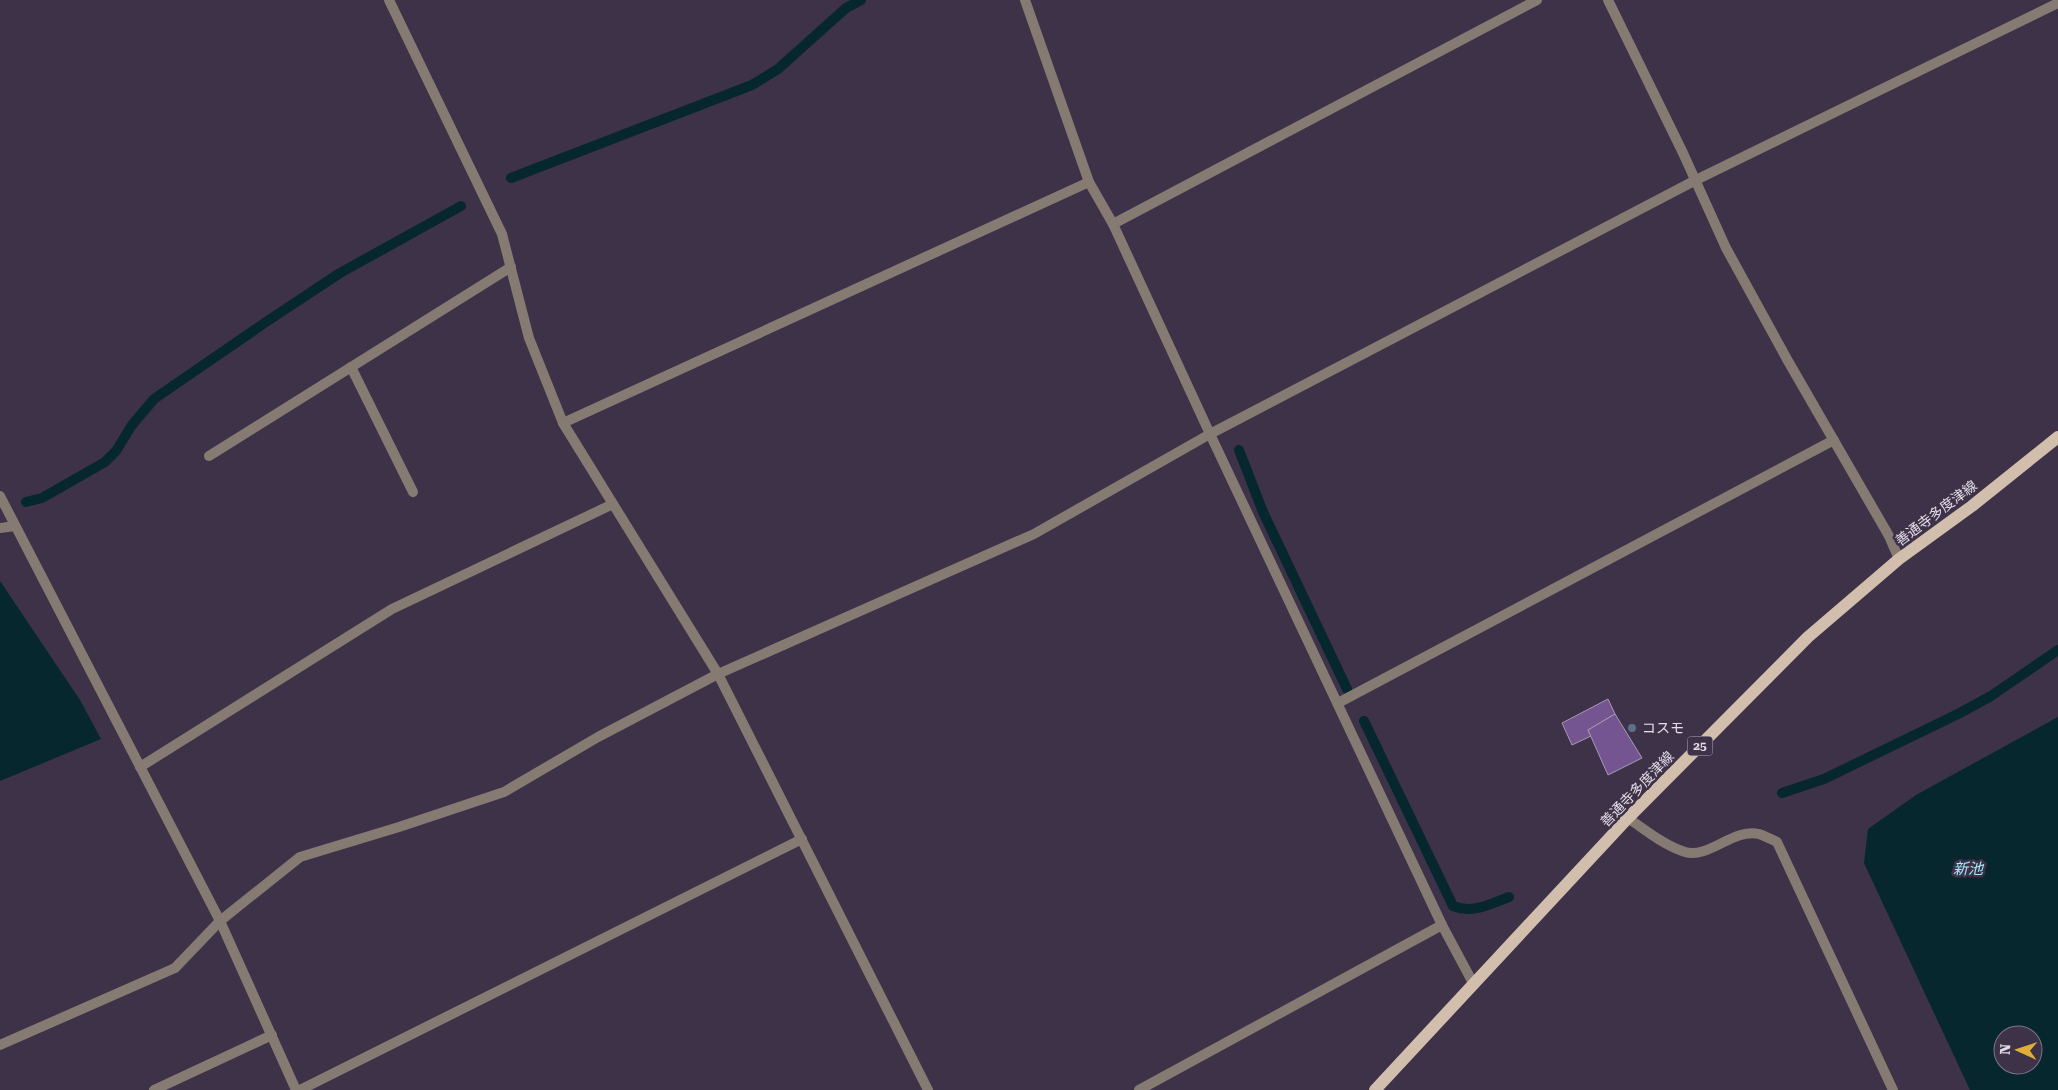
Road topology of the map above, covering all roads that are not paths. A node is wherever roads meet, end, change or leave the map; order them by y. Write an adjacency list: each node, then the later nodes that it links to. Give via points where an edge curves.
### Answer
1 (389, 0): 9 (street, via 502,234)
2 (1025, 0): 7 (street)
3 (1536, 0): 8 (street)
4 (1608, 0): 6 (street)
5 (2058, 2): 6 (street)
6 (1696, 180): 12 (street); 14 (street, via 1726,248)
7 (1089, 182): 8 (street); 11 (street)
8 (1114, 224): 12 (street)
9 (511, 266): 10 (street); 11 (street, via 529,338)
10 (351, 367): 15 (street); 16 (street)
11 (562, 423): 18 (street)
12 (1210, 434): 22 (street, via 1034,534); 23 (street)
13 (2058, 437): 21 (main road, 善通寺多度津線 / 25)
14 (1834, 440): 21 (street); 23 (street)
15 (209, 456)
16 (413, 492)
17 (0, 496): 19 (street)
18 (613, 504): 22 (street); 24 (street, via 392,609)
19 (16, 526): 20 (street); 24 (street)
20 (0, 528)
21 (1899, 559): 25 (main road, 善通寺多度津線 / 25, via 1808,638)
22 (718, 674): 26 (street); 27 (street, via 598,737 504,792 300,857)
23 (1338, 703): 28 (street)
24 (140, 767): 27 (street)
25 (1628, 818): 29 (main road, 善通寺多度津線 / 25); 37 (street, via 1686,852 1701,852 1740,834 1758,834 1777,842)
26 (802, 839): 33 (street); 34 (street)
27 (220, 922): 30 (street); 31 (street, via 175,968)
28 (1442, 925): 29 (street); 35 (street)
29 (1473, 983): 36 (main road, 善通寺多度津線 / 25)
30 (272, 1035): 32 (street); 33 (street)
31 (0, 1045)
32 (154, 1090)
33 (298, 1090)
34 (928, 1090)
35 (1139, 1090)
36 (1375, 1090)
37 (1894, 1090)

